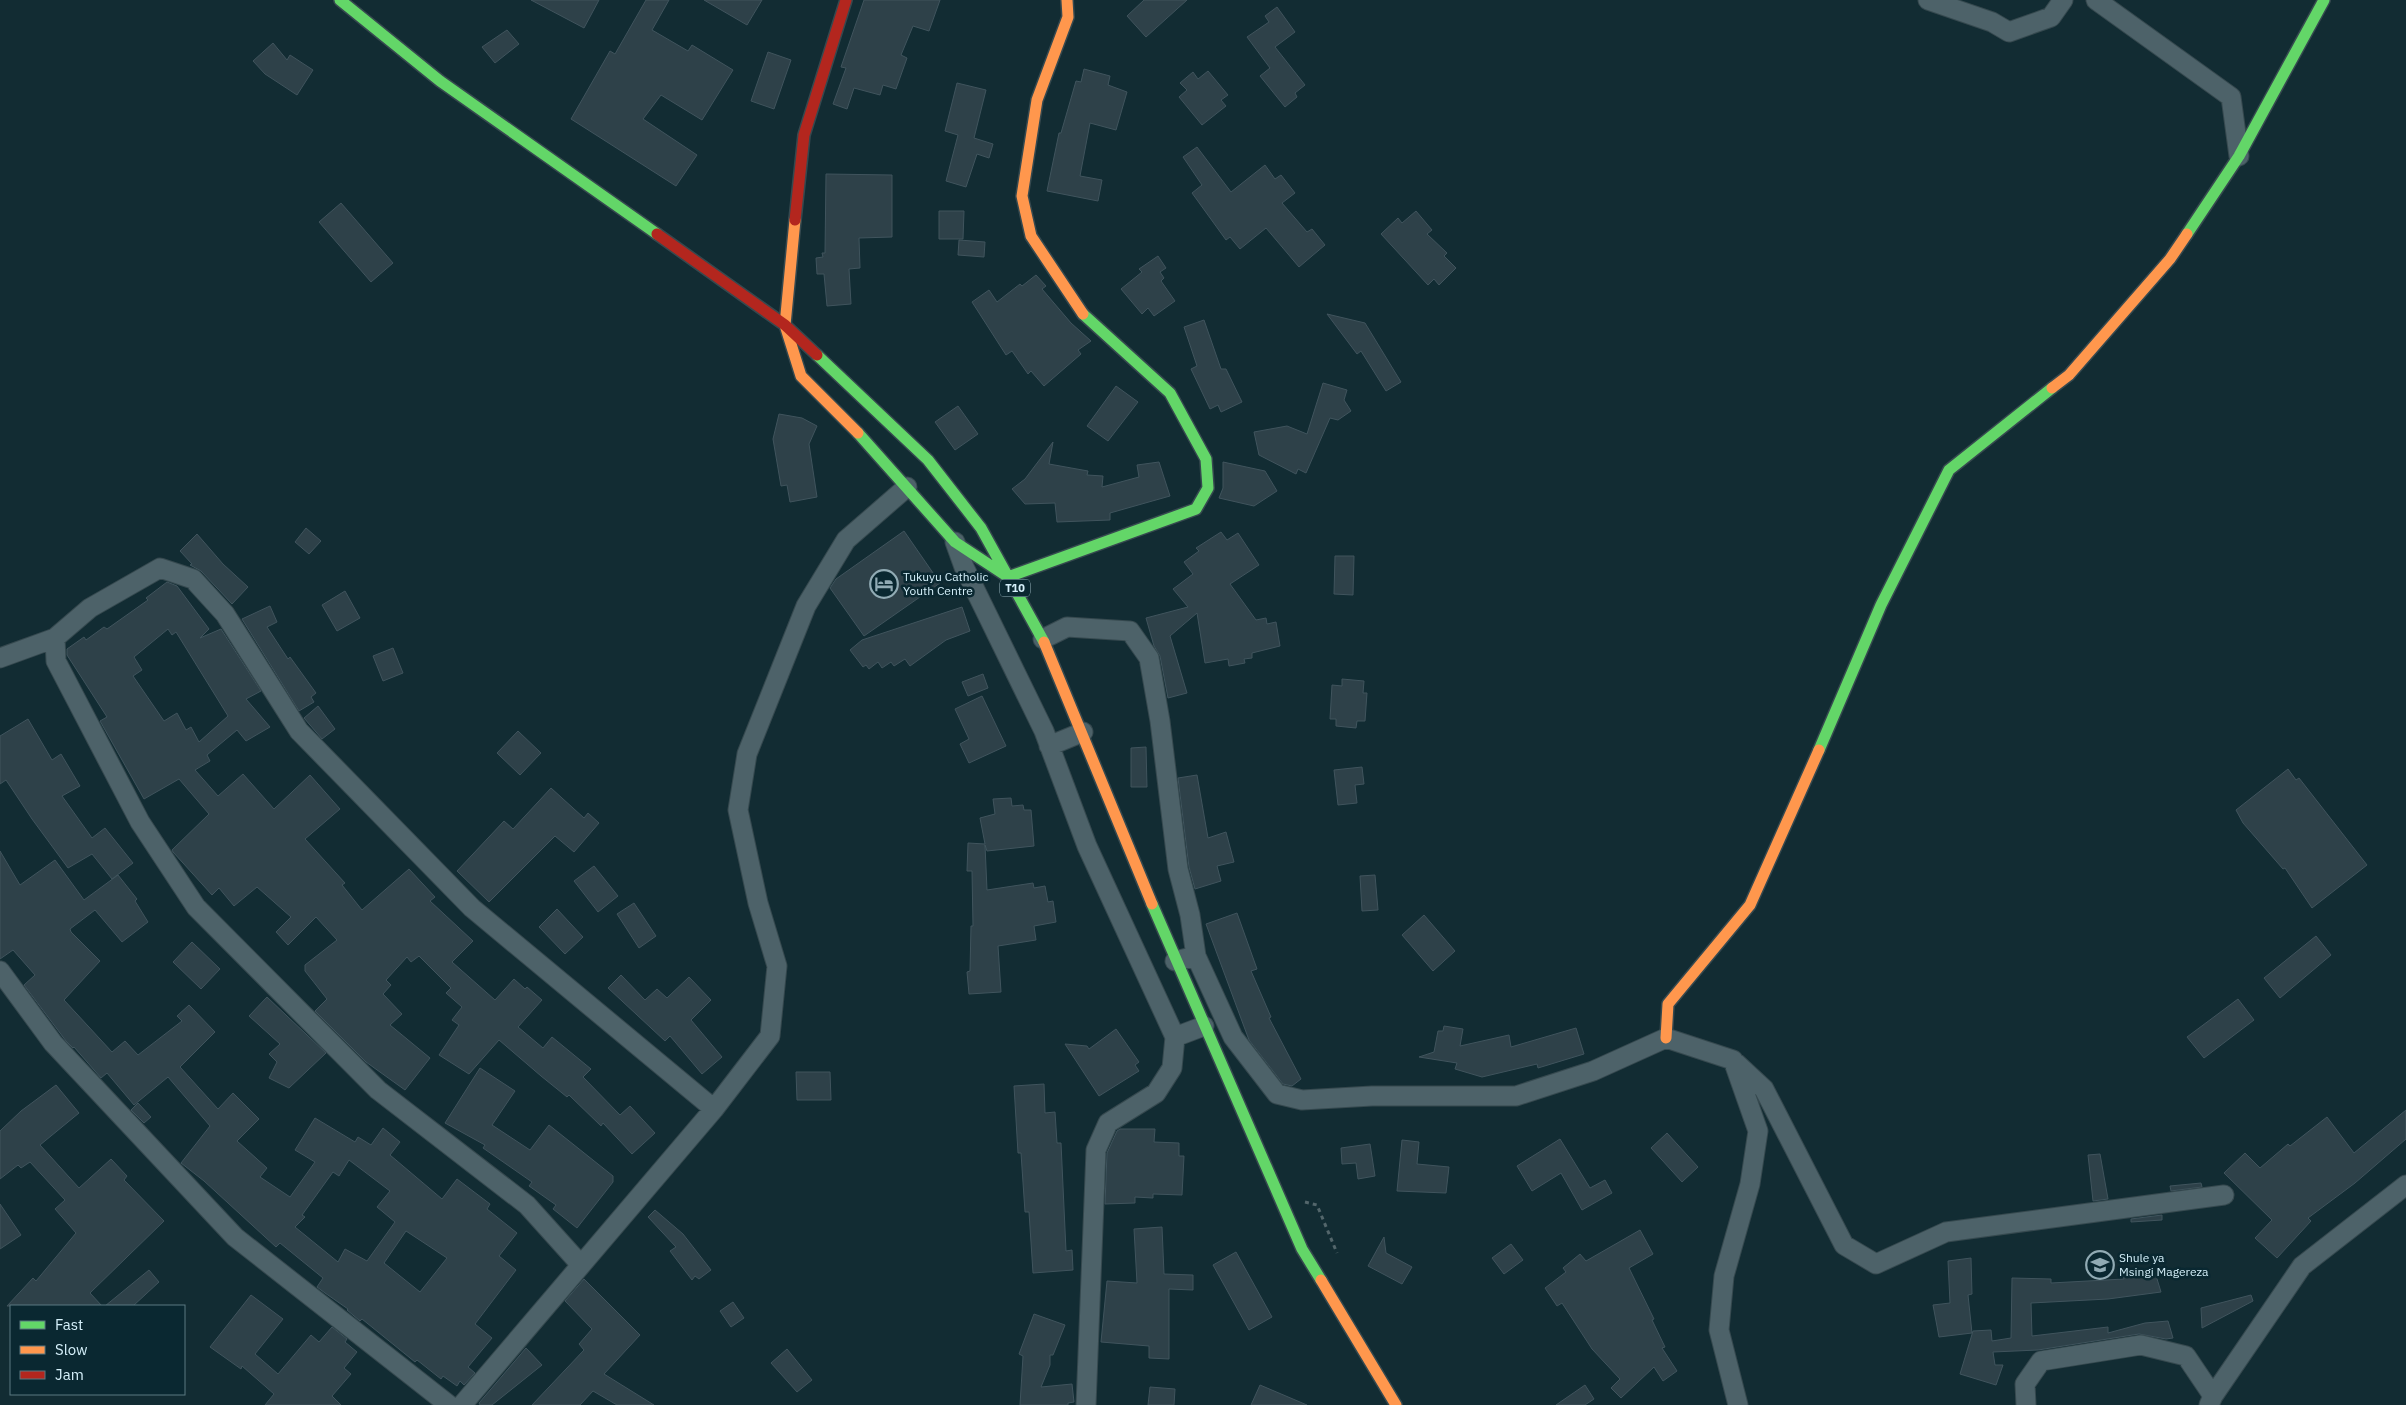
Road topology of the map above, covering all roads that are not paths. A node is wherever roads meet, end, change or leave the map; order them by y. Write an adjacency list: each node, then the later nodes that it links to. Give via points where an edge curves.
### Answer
1 (340, 0): 9 (main road, T10, via 440,81)
2 (846, 0): 9 (main road, via 804,135)
3 (1067, 0): 12 (main road, via 1068,17 1037,100 1022,196 1030,236 1081,312 1170,392 1206,459 1208,488 1196,509)
4 (1928, 0): 5 (street, via 1992,22 2009,32 2051,17)
5 (2062, 0)
6 (2096, 0): 8 (street, via 2231,97)
7 (2324, 0): 8 (main road)
8 (2239, 156): 23 (main road, via 2170,259 2069,375 1949,470 1881,605 1750,905 1668,1004)
9 (785, 325): 10 (main road, via 801,376); 12 (main road, T10, via 928,460 981,528)
10 (907, 487): 11 (main road); 25 (street, via 846,540 806,606 747,754 738,810 758,903 777,966 770,1036)
11 (955, 542): 12 (main road); 17 (street)
12 (1008, 577): 14 (main road, T10)
13 (55, 638): 15 (street); 25 (street, via 90,608 160,568 193,579 225,614 299,731 384,820 472,908); 28 (street, via 56,661 140,822 196,907 378,1090 527,1205)
14 (1043, 639): 16 (main road, T10); 18 (street, via 1067,627 1130,631 1149,658 1178,869)
15 (0, 658)
16 (1082, 732): 17 (street); 19 (main road, T10)
17 (1049, 746): 22 (street, via 1087,846)
18 (1196, 956): 19 (street); 23 (street, via 1233,1038 1277,1094 1302,1100 1372,1096 1516,1096 1593,1071)
19 (1175, 962): 21 (main road, T10)
20 (0, 971): 30 (street, via 53,1043 235,1237)
21 (1204, 1026): 22 (street); 33 (main road, T10, via 1302,1249)
22 (1175, 1037): 32 (street, via 1172,1068 1156,1094 1108,1123 1096,1150)
23 (1666, 1038): 24 (street)
24 (1734, 1060): 27 (street, via 1764,1089 1844,1245 1876,1264 1946,1232); 34 (street, via 1758,1131 1750,1184 1724,1276 1719,1330)
25 (714, 1109): 28 (street)
26 (2406, 1185): 29 (street, via 2302,1266)
27 (2224, 1195)
28 (581, 1265): 31 (street)
29 (2211, 1401): 35 (street, via 2186,1356 2140,1345 2041,1361 2024,1384)
30 (449, 1405)
31 (462, 1405)
32 (1086, 1405)
33 (1396, 1405)
34 (1738, 1405)
35 (2026, 1405)

